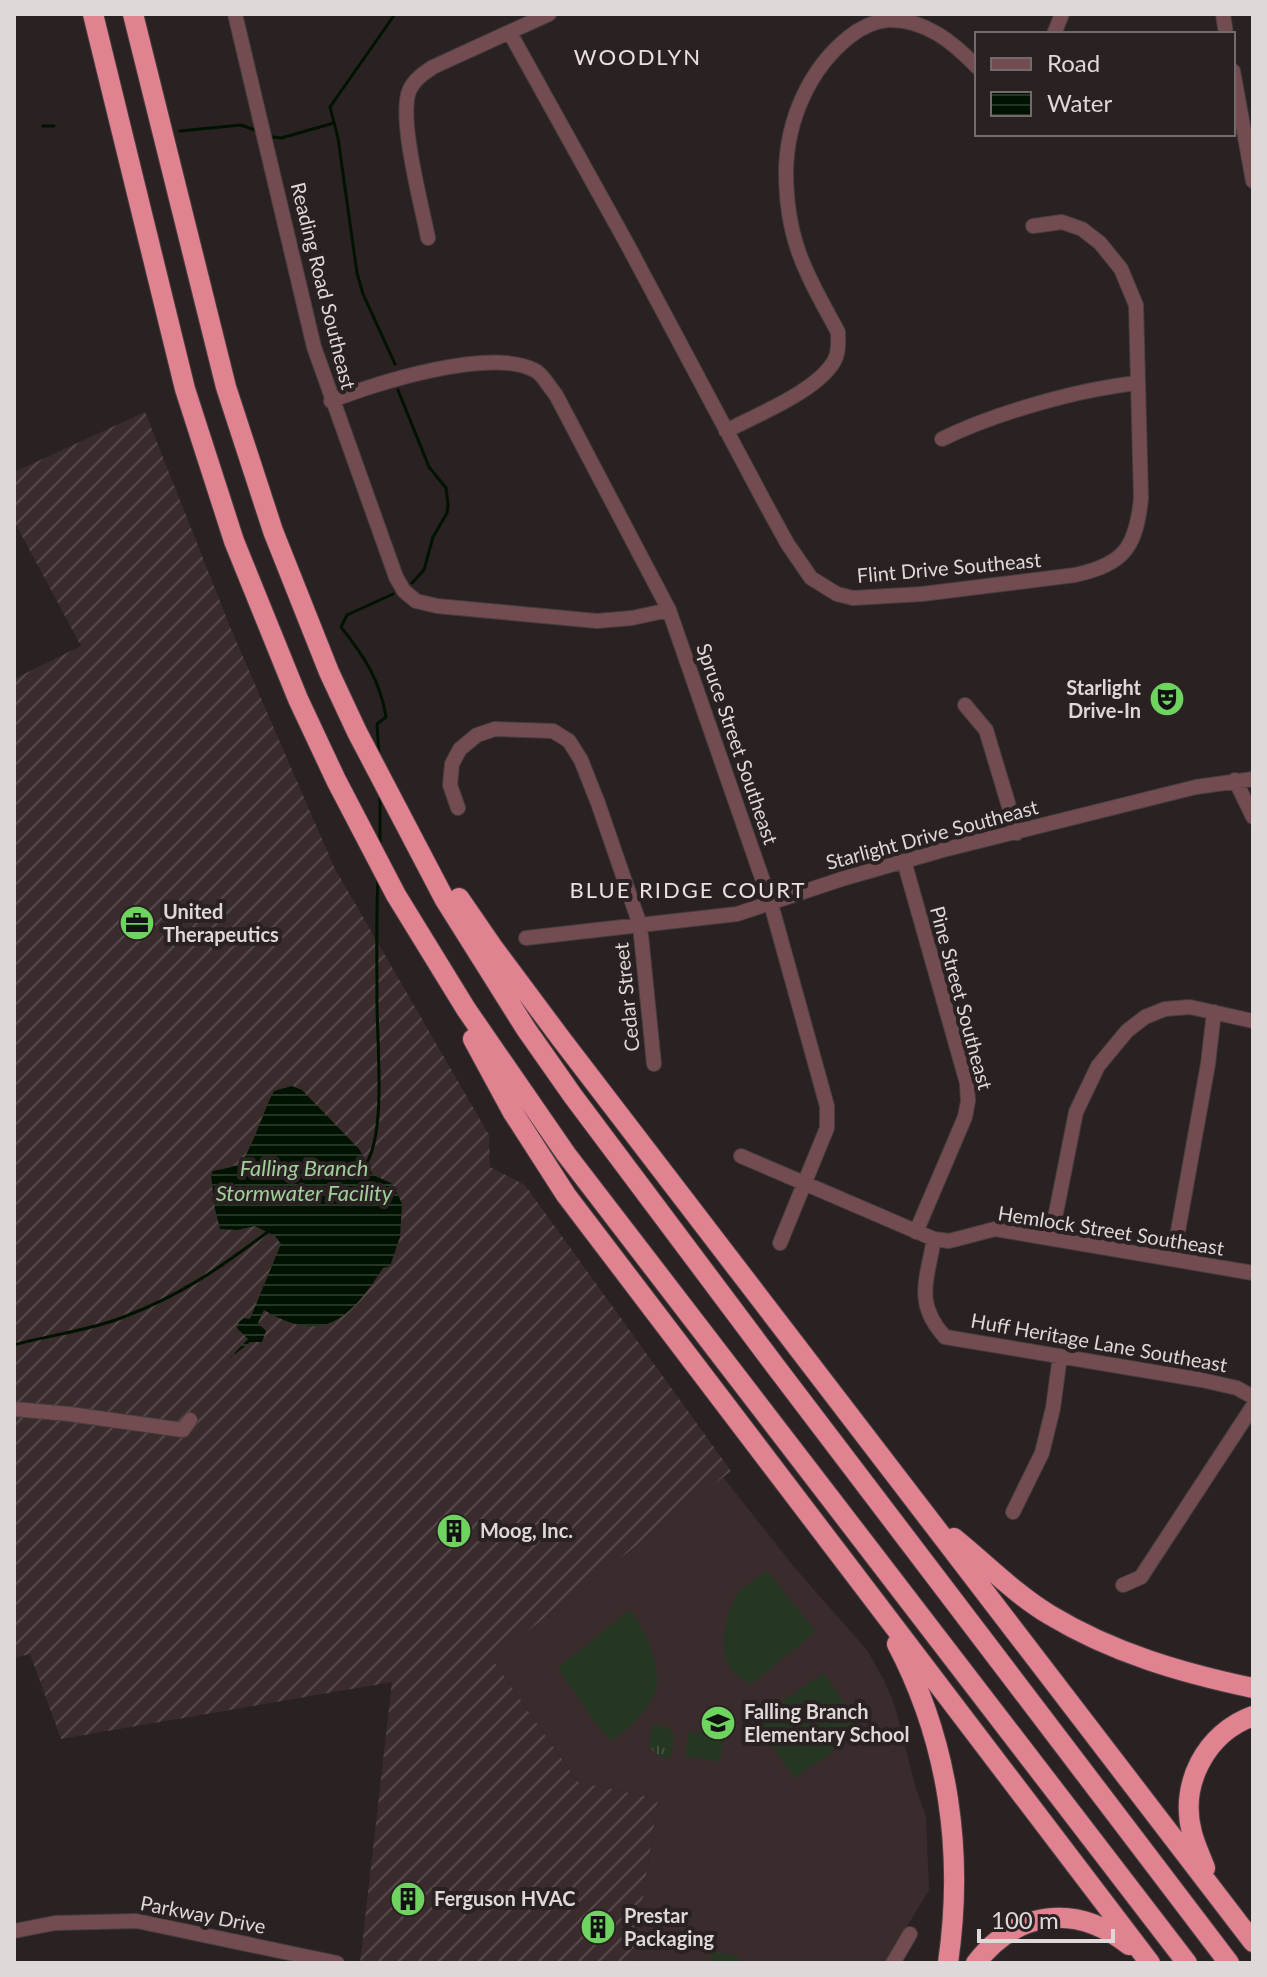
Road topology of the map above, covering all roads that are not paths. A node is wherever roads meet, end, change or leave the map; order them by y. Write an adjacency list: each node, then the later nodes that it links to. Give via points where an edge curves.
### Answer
1 (93, 14): 27 (highway, via 185,389 234,541 317,740)
2 (133, 14): 15 (highway, via 226,387)
3 (235, 14): 12 (street, Reading Road Southeast)
4 (549, 14): 5 (street)
5 (510, 33): 10 (street, via 433,67 409,90 407,128); 13 (street, Flint Drive Southeast)
6 (975, 65): 13 (street, via 943,36 886,20 855,32 816,69 790,136 787,200 796,250 838,332 839,347 820,378)
7 (1235, 82): 8 (street)
8 (1253, 181)
9 (1033, 226): 11 (street, Flint Drive Southeast, via 1062,222 1082,229 1121,269 1136,305)
10 (428, 238)
11 (1138, 383): 13 (street, Flint Drive Southeast, via 1138,525 1118,560 1075,575 922,594 853,598 811,578); 14 (street, via 1071,395)
12 (331, 401): 16 (street, Reading Road Southeast, via 396,577 416,601 597,621); 16 (street, Spruce Street Southeast, via 426,370 509,364 537,371 556,395)
13 (726, 431)
14 (942, 439)
15 (294, 587): 45 (highway, via 464,907); 56 (highway, via 391,801 526,1029 766,1355)
16 (669, 610): 24 (street, Spruce Street Southeast)
17 (965, 705): 22 (street, via 986,730)
18 (1253, 779): 19 (street, Starlight Drive Southeast)
19 (1235, 780): 21 (street); 22 (street, Starlight Drive Southeast)
20 (458, 808): 25 (street, Cedar Street, via 450,785 452,764 477,735 495,729 553,731 569,741 598,803)
21 (1253, 817)
22 (1017, 833): 23 (street, Starlight Drive Southeast)
23 (904, 861): 24 (street, Starlight Drive Southeast); 33 (street, Pine Street Southeast, via 968,1101)
24 (771, 904): 25 (street, Starlight Drive Southeast, via 737,914); 32 (street, Spruce Street Southeast, via 827,1106 827,1128)
25 (640, 925): 26 (street, Starlight Drive Southeast); 30 (street, Cedar Street)
26 (526, 938)
27 (428, 950): 47 (highway, via 489,1072 566,1195); 62 (highway, via 566,1154)
28 (1214, 1012): 29 (street); 34 (street, via 1190,1007 1145,1017 1098,1066 1076,1112); 37 (street)
29 (1253, 1021)
30 (654, 1064)
31 (741, 1156): 32 (street, Hemlock Street Southeast)
32 (804, 1184): 33 (street, Hemlock Street Southeast); 36 (street, Spruce Street Southeast)
33 (916, 1232): 35 (street, Hemlock Street Southeast)
34 (1051, 1238): 35 (street, Hemlock Street Southeast, via 995,1229 949,1241); 37 (street, Hemlock Street Southeast)
35 (934, 1239): 39 (street, Huff Heritage Lane Southeast, via 925,1297 930,1321 945,1337)
36 (780, 1243)
37 (1173, 1259): 38 (street, Hemlock Street Southeast)
38 (1253, 1273)
39 (1060, 1356): 40 (street, Huff Heritage Lane Southeast, via 1202,1380); 44 (street, via 1042,1453)
40 (1253, 1397)
41 (1253, 1406): 46 (street, via 1141,1577)
42 (14, 1409): 43 (street, via 183,1430)
43 (190, 1420)
44 (1013, 1512)
45 (926, 1516): 48 (highway, via 1049,1614 1130,1654); 52 (highway)
46 (1123, 1585)
47 (866, 1588): 57 (highway); 60 (highway, via 918,1689 945,1775 956,1862)
48 (1215, 1680): 49 (highway); 50 (highway)
49 (1253, 1680)
50 (1253, 1688)
51 (1253, 1716): 52 (highway, via 1221,1735 1201,1759 1189,1797 1192,1833)
52 (1218, 1897): 55 (highway)
53 (14, 1931): 58 (street, Parkway Drive, via 55,1923 137,1921)
54 (910, 1934): 59 (street)
55 (1250, 1939)
56 (1227, 1960)
57 (1150, 1962): 61 (highway, via 1111,1932 1083,1921 1053,1918 1011,1929)
58 (337, 1963)
59 (893, 1963)
60 (948, 1963)
61 (976, 1963)
62 (1187, 1963)

